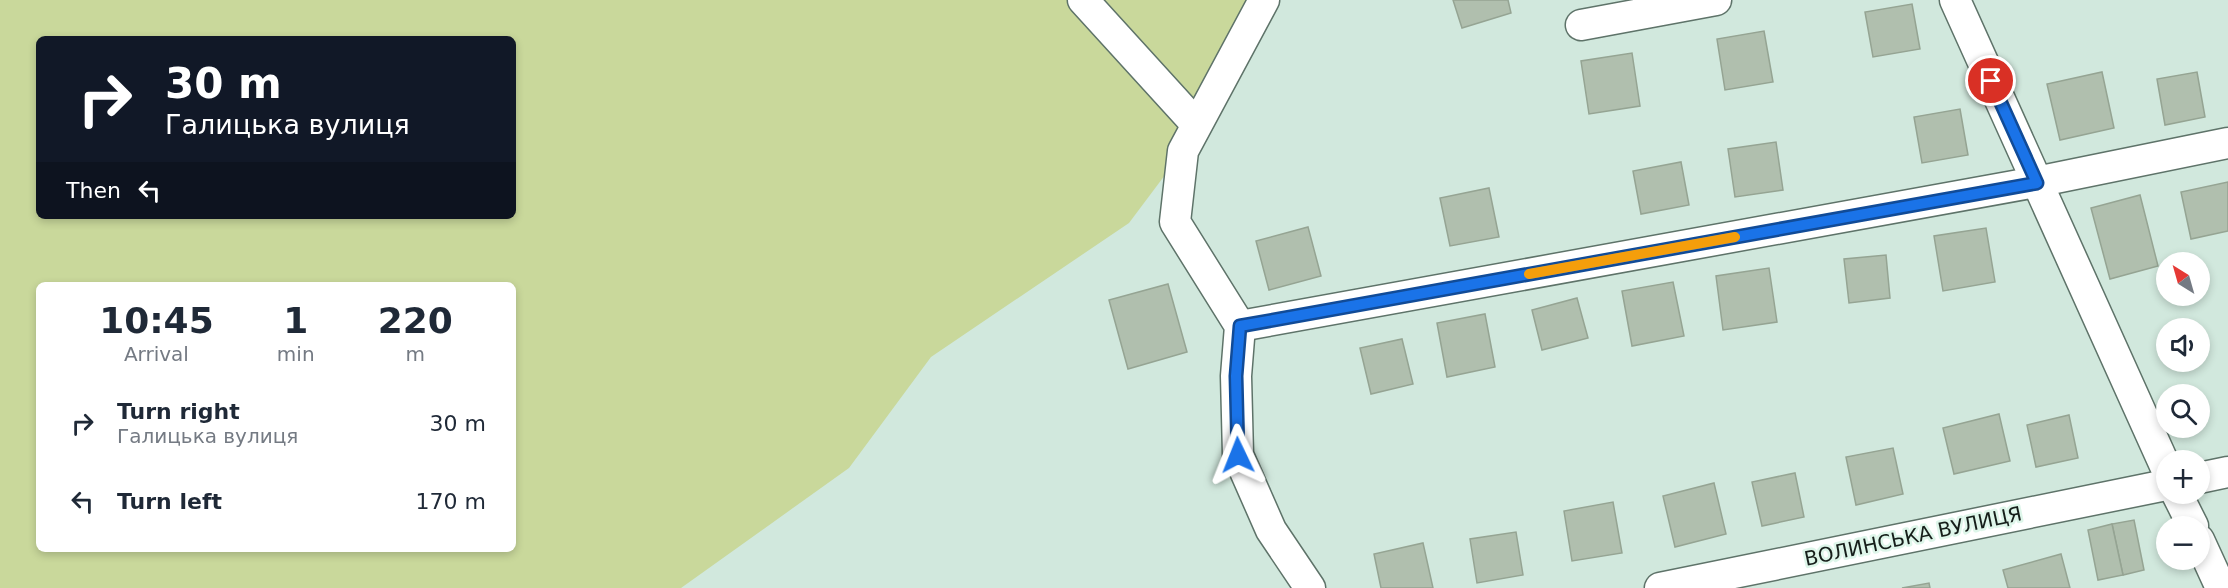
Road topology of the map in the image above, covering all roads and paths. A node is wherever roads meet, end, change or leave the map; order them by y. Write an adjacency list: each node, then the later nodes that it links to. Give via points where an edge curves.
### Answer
1 (1083, 0): 6 (street)
2 (1264, 0): 6 (street)
3 (1716, 0): 5 (street)
4 (1955, 0): 8 (street)
5 (1581, 25)
6 (1196, 124): 9 (street, via 1183,151 1175,222)
7 (2228, 143): 8 (street)
8 (2037, 183): 9 (street); 10 (street)
9 (1240, 326): 15 (street, via 1236,376 1238,455 1271,530)
10 (2158, 450)
11 (2228, 472): 12 (street)
12 (2210, 476)
13 (2156, 487): 16 (street, ВОЛИНСЬКА ВУЛИЦЯ)
14 (2210, 564): 17 (street)
15 (1310, 588)
16 (1660, 588)
17 (2221, 588)

